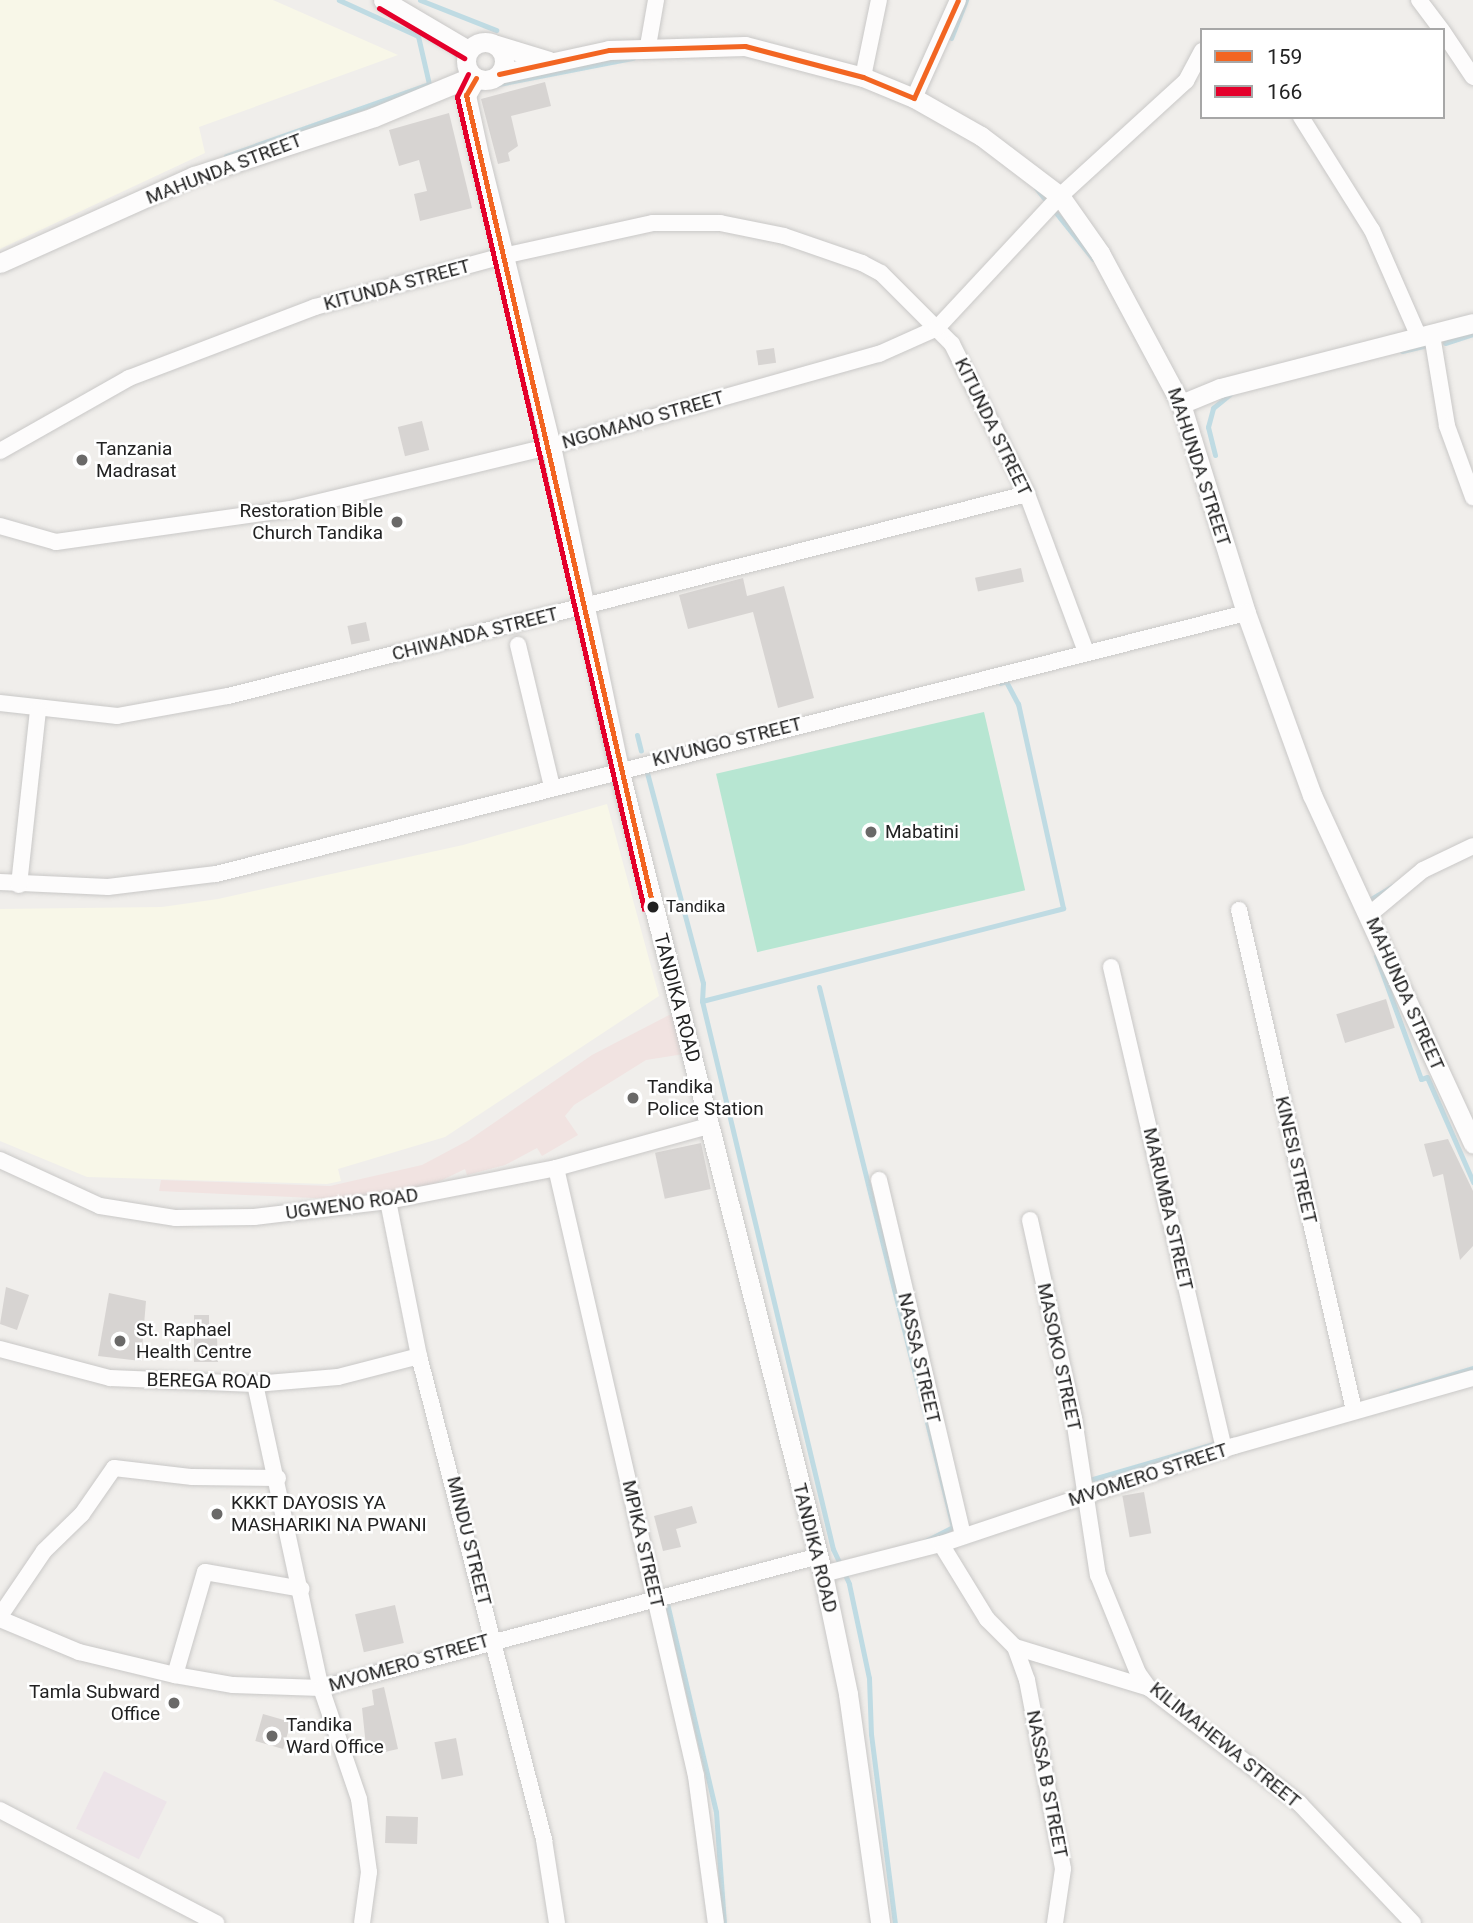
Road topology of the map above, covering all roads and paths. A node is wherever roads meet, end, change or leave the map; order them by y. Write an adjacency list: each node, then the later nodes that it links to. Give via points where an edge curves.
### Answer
1 (383, 0): 10 (street)
2 (656, 0): 9 (street)
3 (879, 0): 15 (street)
4 (958, 0): 17 (street)
5 (1419, 0): 6 (street)
6 (1440, 28)
7 (1445, 35): 16 (street)
8 (497, 45): 10 (street, via 482,41); 12 (street); 13 (street, via 504,59)
9 (648, 46): 12 (street, MAHUNDA STREET); 15 (street, MAHUNDA STREET, via 745,46)
10 (468, 50): 14 (street, via 466,66)
11 (1200, 55): 19 (street, NGOMANO STREET, via 1186,81)
12 (550, 61): 13 (street, MAHUNDA STREET)
13 (499, 74): 14 (street)
14 (475, 77): 20 (street, TANDIKA ROAD, via 467,95); 21 (street, MAHUNDA STREET, via 194,177)
15 (863, 77): 17 (street, MAHUNDA STREET)
16 (1473, 77)
17 (914, 97): 19 (street, MAHUNDA STREET, via 981,136)
18 (1302, 119): 24 (street, via 1372,230)
19 (1060, 196): 23 (street, NGOMANO STREET); 25 (street, MAHUNDA STREET, via 1132,309)
20 (503, 256): 23 (street, KITUNDA STREET, via 653,223 720,223 784,236 862,262 881,273); 26 (street, TANDIKA ROAD); 27 (street, KITUNDA STREET, via 315,307 128,378)
21 (0, 263)
22 (1473, 323): 24 (street)
23 (937, 328): 26 (street, NGOMANO STREET, via 878,354); 28 (street, KITUNDA STREET, via 978,388)
24 (1426, 336): 25 (street, via 1220,388); 29 (street, via 1447,426)
25 (1181, 404): 32 (street, MAHUNDA STREET)
26 (551, 446): 30 (street, NGOMANO STREET, via 291,509 167,530 56,541); 31 (street, TANDIKA ROAD)
27 (0, 451)
28 (1027, 495): 31 (street, CHIWANDA STREET); 34 (street, KITUNDA STREET)
29 (1473, 497)
30 (0, 526)
31 (585, 607): 36 (street, CHIWANDA STREET, via 228,696 117,716); 37 (street, TANDIKA ROAD)
32 (1246, 613): 34 (street, KIVUNGO STREET); 43 (street, MAHUNDA STREET, via 1312,795)
33 (518, 645): 38 (street)
34 (1086, 652): 37 (street, KIVUNGO STREET)
35 (0, 703): 36 (street, CHIWANDA STREET)
36 (38, 710): 41 (street)
37 (619, 769): 38 (street, KIVUNGO STREET); 45 (street, TANDIKA ROAD, via 685,1015)
38 (552, 787): 41 (street, KIVUNGO STREET, via 216,874 108,887)
39 (1473, 845): 43 (street, via 1423,870)
40 (0, 882): 41 (street, KIVUNGO STREET)
41 (19, 885)
42 (1239, 910): 56 (street, KINESI STREET)
43 (1370, 914): 46 (street, MAHUNDA STREET)
44 (1111, 967): 57 (street, MARUMBA STREET)
45 (708, 1126): 47 (street, UGWENO ROAD); 62 (street, TANDIKA ROAD)
46 (1473, 1144)
47 (556, 1168): 50 (street, UGWENO ROAD); 64 (street, MPIKA STREET)
48 (3, 1169): 50 (street, UGWENO ROAD, via 100,1206 176,1218 254,1217)
49 (879, 1180): 60 (street, NASSA STREET)
50 (388, 1201): 53 (street, MINDU STREET)
51 (1030, 1220): 59 (street, MASOKO STREET, via 1074,1419)
52 (0, 1349): 55 (street, BEREGA ROAD, via 110,1378)
53 (419, 1356): 55 (street, BEREGA ROAD, via 338,1377); 66 (street, MINDU STREET)
54 (1473, 1378): 56 (street, MVOMERO STREET)
55 (255, 1384): 58 (street)
56 (1354, 1410): 57 (street, MVOMERO STREET)
57 (1224, 1450): 59 (street, MVOMERO STREET)
58 (278, 1478): 63 (street); 65 (street, via 192,1477 121,1466 108,1475 82,1514 44,1551)
59 (1084, 1494): 60 (street, MVOMERO STREET); 70 (street, KILIMAHEWA STREET, via 1098,1575)
60 (963, 1535): 61 (street, MVOMERO STREET)
61 (941, 1544): 62 (street, MVOMERO STREET); 67 (street, via 969,1581 987,1619)
62 (821, 1565): 64 (street, MVOMERO STREET); 76 (street, TANDIKA ROAD, via 848,1694)
63 (302, 1589): 68 (street, via 205,1572); 69 (street)
64 (657, 1600): 66 (street, MVOMERO STREET); 75 (street, MPIKA STREET, via 707,1832)
65 (0, 1617): 68 (street, MVOMERO STREET, via 79,1652)
66 (493, 1639): 69 (street, MVOMERO STREET); 74 (street, MINDU STREET, via 544,1840)
67 (1015, 1647): 70 (street); 77 (street, NASSA B STREET, via 1027,1680 1063,1869)
68 (175, 1675): 69 (street, MVOMERO STREET, via 233,1685)
69 (321, 1688): 73 (street, via 359,1799 369,1872)
70 (1149, 1688): 78 (street, KILIMAHEWA STREET, via 1300,1804)
71 (0, 1810): 72 (street)
72 (216, 1923)
73 (362, 1923)
74 (557, 1923)
75 (716, 1923)
76 (880, 1923)
77 (1055, 1923)
78 (1413, 1923)

